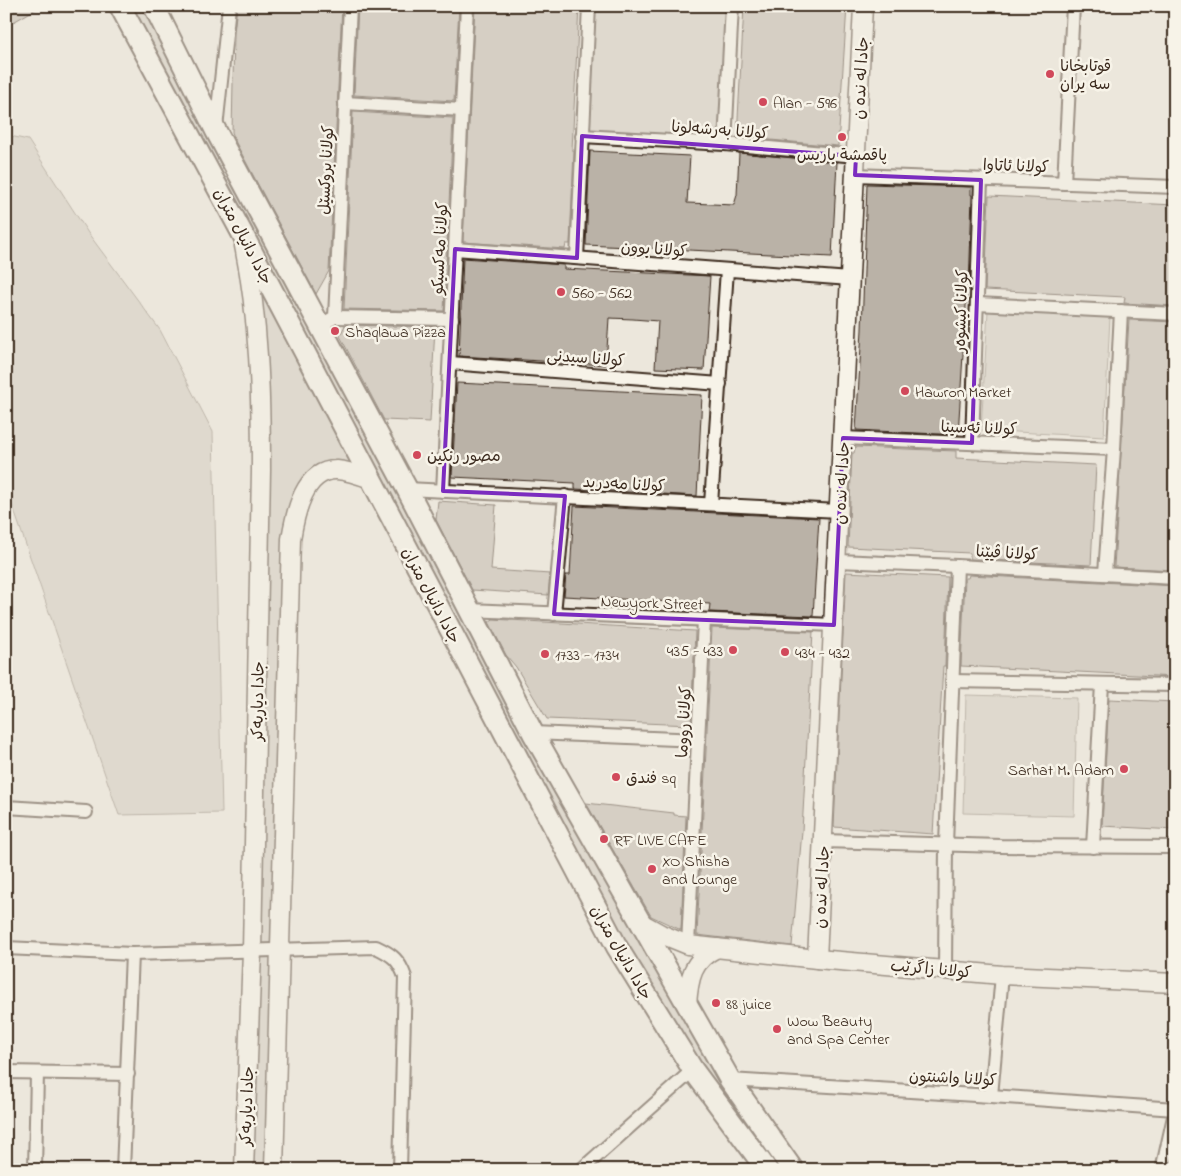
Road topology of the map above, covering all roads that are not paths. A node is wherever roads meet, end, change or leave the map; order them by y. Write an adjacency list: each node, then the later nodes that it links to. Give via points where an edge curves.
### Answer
1 (120, 6): 20 (main road, جادا دانيال متران)
2 (154, 6): 12 (main road, جادا دانيال متران)
3 (229, 6): 12 (street)
4 (350, 6): 10 (street, كولانا بروکسێل)
5 (467, 6): 11 (street, كولانا مەکسیکو)
6 (589, 6): 13 (street)
7 (732, 6): 14 (street)
8 (863, 6): 15 (main road, جادا له نده ن)
9 (1073, 6): 18 (street)
10 (344, 103): 11 (street); 29 (street, كولانا بروکسێل)
11 (462, 110): 21 (street, كولانا مەکسیکو)
12 (216, 131): 29 (main road, جادا دانيال متران)
13 (582, 136): 14 (street, كولانا به‌رشه‌لونا); 22 (street)
14 (725, 144): 15 (street, كولانا به‌رشه‌لونا)
15 (856, 156): 16 (main road, جادا له نده ن)
16 (855, 175): 17 (street, كولانا ئاتاوا); 24 (main road, جادا له نده ن)
17 (981, 180): 18 (street, كولانا ئاتاوا); 25 (street, كولانا كیشوه‌ر)
18 (1064, 183): 19 (street, كولانا ئاتاوا)
19 (1175, 187)
20 (242, 233): 35 (main road, جادا دانيال متران); 64 (main road, جادا دیاربه‌كر, via 256,315 261,390)
21 (455, 249): 22 (street, كولانا بوون); 28 (street, كولانا مەکسیکو)
22 (577, 258): 23 (street, كولانا بوون)
23 (727, 270): 24 (street, كولانا بوون); 31 (street)
24 (850, 279): 32 (main road, جادا له نده ن)
25 (977, 304): 26 (street); 33 (street, كولانا كیشوه‌ر)
26 (1121, 311): 27 (street); 34 (street)
27 (1175, 314)
28 (452, 320): 29 (street); 30 (street, كولانا مەکسیکو)
29 (327, 322): 36 (main road, جادا دانيال متران)
30 (450, 363): 31 (street, كولانا سيدنى); 37 (street, كولانا مەکسیکو)
31 (720, 384): 39 (street)
32 (843, 438): 33 (street, كولانا ئەسینا); 40 (main road, جادا له نده ن)
33 (972, 443): 34 (street, كولانا ئەسینا)
34 (1114, 449): 43 (street)
35 (371, 479): 65 (main road, جادا دیاربه‌كر, via 336,470 320,474 308,486 294,518); 72 (main road, جادا دانيال متران, via 617,948)
36 (407, 489): 37 (street, كولانا مه‌درید); 45 (main road, جادا دانيال متران)
37 (443, 491): 38 (street, كولانا مه‌درید)
38 (565, 496): 39 (street, كولانا مه‌درید); 46 (street)
39 (711, 504): 40 (street, كولانا مه‌درید)
40 (839, 510): 41 (main road, جادا له نده ن)
41 (838, 561): 42 (street, كولانا ڤیێنا); 48 (main road, جادا له نده ن)
42 (958, 566): 43 (street, كولانا ڤیێنا); 49 (street)
43 (1105, 573): 44 (street, كولانا ڤیێنا)
44 (1175, 578)
45 (469, 610): 46 (street, Newyork Street); 52 (main road, جادا دانيال متران)
46 (554, 614): 47 (street, Newyork Street)
47 (704, 620): 48 (street, Newyork Street); 53 (street, كولانا رووما)
48 (834, 625): 56 (main road, جادا له نده ن)
49 (952, 680): 50 (street); 57 (street)
50 (1102, 684): 51 (street); 58 (street)
51 (1175, 685)
52 (533, 733): 53 (street); 60 (main road, جادا دانيال متران)
53 (699, 740): 61 (street, كولانا رووما)
54 (6, 807): 55 (street)
55 (86, 812)
56 (823, 841): 57 (street); 67 (main road, جادا له نده ن)
57 (946, 844): 58 (street); 68 (street)
58 (1093, 847): 59 (street)
59 (1175, 847)
60 (641, 923): 61 (main road, كولانا زاگرێب); 71 (main road, جادا دانيال متران)
61 (688, 945): 63 (main road, كولانا زاگرێب)
62 (6, 948): 66 (street)
63 (717, 948): 67 (main road, كولانا زاگرێب); 71 (main road, via 696,964 690,976)
64 (252, 951): 65 (street); 66 (street); 81 (main road, جادا دیاربه‌كر)
65 (279, 951): 82 (main road, جادا دیاربه‌كر); 83 (street, via 376,947 390,953 400,964 405,977)
66 (132, 954): 75 (street)
67 (817, 959): 68 (main road, كولانا زاگرێب)
68 (946, 969): 69 (main road, كولانا زاگرێب)
69 (1002, 975): 70 (main road, كولانا زاگرێب); 77 (street)
70 (1175, 983)
71 (686, 1004): 76 (main road, جادا دانيال متران)
72 (693, 1070): 84 (street); 85 (main road, جادا دانيال متران)
73 (6, 1072): 74 (street)
74 (37, 1073): 75 (street); 79 (street)
75 (128, 1074): 80 (street)
76 (730, 1080): 77 (street, كولانا واشنتون); 86 (main road, جادا دانيال متران)
77 (991, 1096): 78 (street, كولانا واشنتون)
78 (1175, 1111): 87 (street)
79 (35, 1170)
80 (123, 1170)
81 (244, 1170)
82 (274, 1170)
83 (400, 1170)
84 (581, 1170)
85 (766, 1170)
86 (793, 1170)
87 (1162, 1170)

